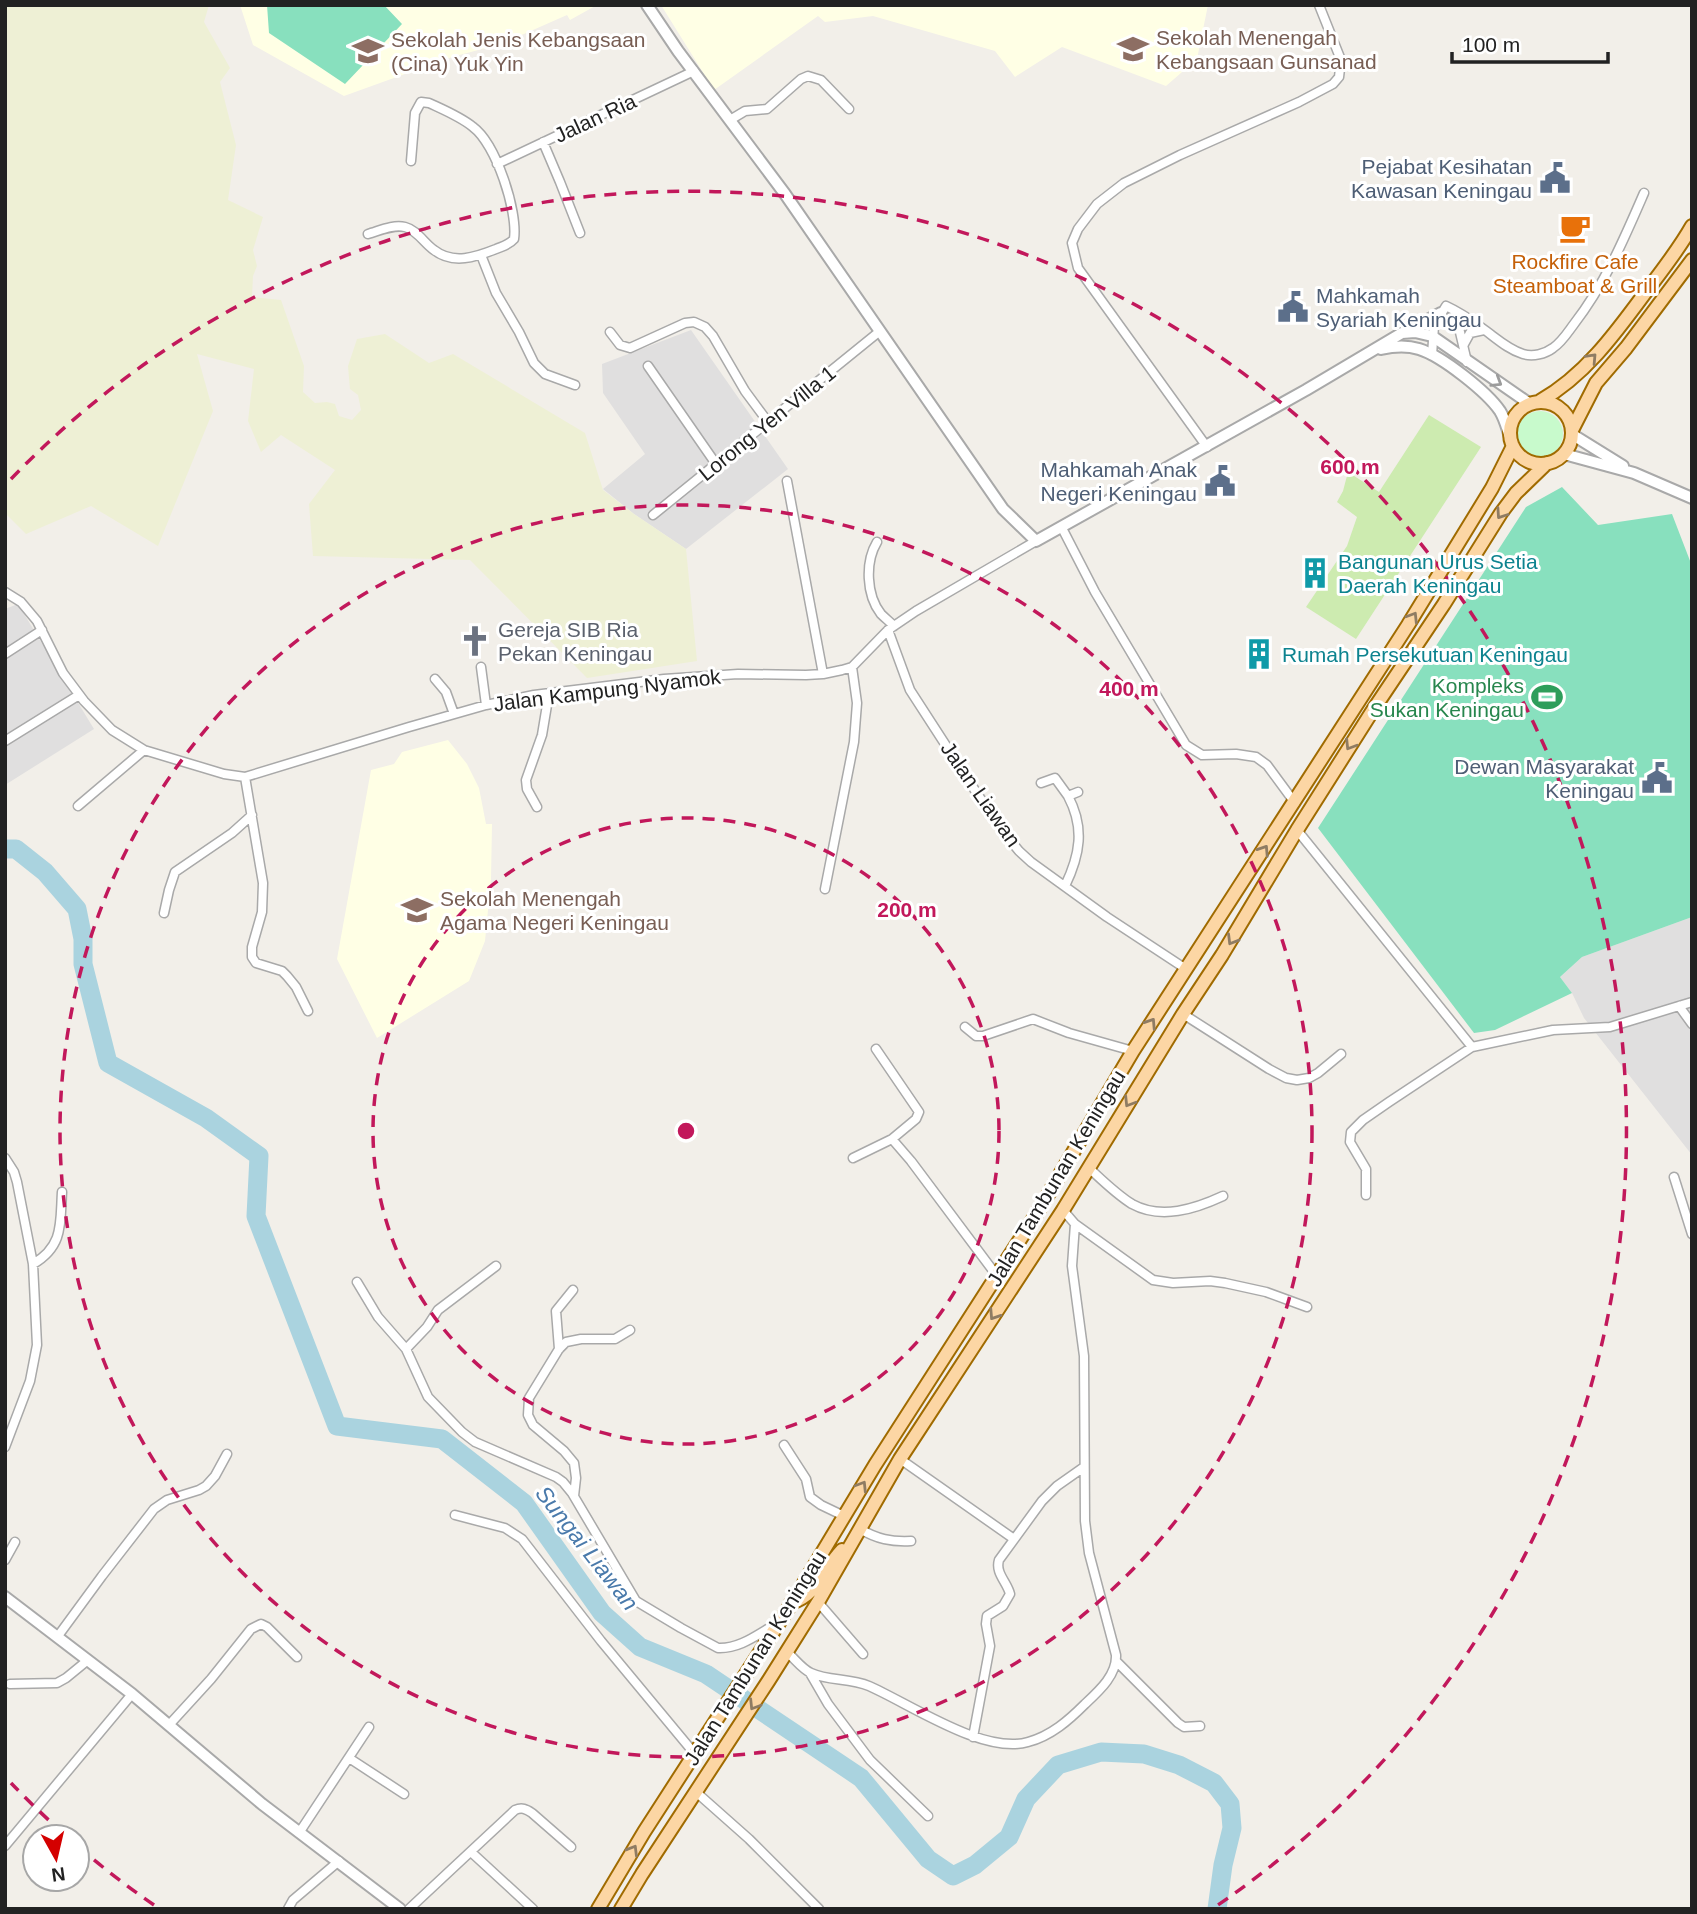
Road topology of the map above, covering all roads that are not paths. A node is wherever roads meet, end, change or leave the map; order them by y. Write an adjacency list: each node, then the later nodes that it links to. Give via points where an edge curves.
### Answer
1 (647, 5): 3 (street)
2 (1319, 5): 32 (street, via 1341,60 1333,84 1124,183 1097,204 1072,243 1078,268)
3 (694, 71): 5 (street); 6 (street, Jalan Ria)
4 (849, 109): 5 (street, via 821,80 808,76 767,109 745,111)
5 (730, 120): 18 (street)
6 (543, 142): 8 (street, Jalan Ria); 11 (street)
7 (411, 161): 8 (street, via 415,113 425,101 473,127)
8 (497, 164): 13 (street, via 511,203 515,236 511,243)
9 (1644, 192): 17 (street, via 1604,280 1551,350 1524,355)
10 (1692, 226): 28 (main road, one-way to 10, via 1569,382 1620,327)
11 (580, 233)
12 (368, 234): 13 (street, via 406,227 446,256)
13 (481, 255): 27 (street, via 534,363 545,374)
14 (1692, 260): 30 (main road, via 1596,383)
15 (1444, 309): 16 (street); 20 (street); 21 (street)
16 (1455, 310): 17 (street); 22 (street)
17 (1485, 330): 22 (street, via 1470,333)
18 (880, 331): 29 (street, Lorong Yen Villa 1); 41 (street, via 1003,509)
19 (610, 332): 29 (street, via 620,345 630,348 685,323 705,327)
20 (1402, 333): 21 (street); 23 (street)
21 (1432, 336): 24 (street); 25 (street)
22 (1464, 347): 25 (street)
23 (1375, 350): 24 (street, via 1401,346); 32 (street)
24 (1432, 355): 31 (street, via 1491,400 1504,418)
25 (1468, 362): 28 (street, one-way to 28)
26 (648, 366): 35 (street)
27 (575, 385)
28 (1535, 403): 30 (main road, via 1558,406); 31 (main road, via 1514,417)
29 (768, 422): 35 (street, Lorong Yen Villa 1)
30 (1572, 432): 33 (main road); 36 (street)
31 (1512, 442): 34 (main road, via 1527,461); 61 (main road, Jalan Tambunan Keningau, one-way to 31, via 1492,488)
32 (1207, 447): 40 (street)
33 (1564, 454): 34 (main road); 36 (street)
34 (1547, 463): 65 (main road, Jalan Tambunan Keningau, one-way to 65, via 1501,513)
35 (716, 464): 39 (street, Lorong Yen Villa 1)
36 (1634, 473): 38 (street)
37 (787, 481): 49 (street)
38 (1692, 498)
39 (653, 515)
40 (1062, 528): 41 (street); 61 (street, via 1186,745 1202,755 1256,757)
41 (1036, 541): 44 (street)
42 (877, 542): 44 (street, Jalan Liawan, via 868,569 871,588)
43 (5, 592): 45 (street, Jalan Kampung Nyamok, via 27,609)
44 (891, 628): 48 (street); 66 (street, Jalan Liawan, via 910,690 984,805 1019,851)
45 (42, 631): 46 (street); 52 (street, Jalan Kampung Nyamok)
46 (5, 654)
47 (481, 667): 53 (street)
48 (852, 667): 49 (street, Jalan Kampung Nyamok); 67 (street, via 857,703 854,742)
49 (823, 674): 51 (street, Jalan Kampung Nyamok, via 699,676)
50 (435, 679): 54 (street)
51 (549, 694): 53 (street, Jalan Kampung Nyamok); 63 (street, via 542,735 526,780)
52 (79, 695): 55 (street); 56 (street, Jalan Kampung Nyamok, via 112,730)
53 (486, 705): 54 (street, Jalan Kampung Nyamok)
54 (454, 714): 57 (street, Jalan Kampung Nyamok)
55 (5, 741)
56 (144, 750): 57 (street, Jalan Kampung Nyamok); 62 (street)
57 (245, 777): 64 (street)
58 (1041, 783): 60 (street, via 1055,778)
59 (1078, 792): 60 (street)
60 (1068, 796): 66 (street, via 1079,837 1076,864)
61 (1295, 803): 69 (main road, Jalan Tambunan Keningau, one-way to 61)
62 (78, 806)
63 (537, 807)
64 (253, 815): 68 (street, via 175,872); 72 (street, via 264,899 252,957 256,963 282,971 296,986)
65 (1297, 830): 73 (main road, Jalan Tambunan Keningau, one-way to 73); 76 (street)
66 (1065, 887): 69 (street, Jalan Liawan)
67 (825, 889)
68 (164, 913)
69 (1186, 969): 78 (main road, Jalan Tambunan Keningau, one-way to 69)
70 (1692, 1002): 71 (street)
71 (1678, 1006): 74 (street); 76 (street, via 1610,1027 1553,1030)
72 (308, 1011)
73 (1183, 1014): 79 (street, via 1269,1069 1297,1080 1318,1073); 83 (main road, Jalan Tambunan Keningau, one-way to 83)
74 (1692, 1024)
75 (965, 1027): 78 (street, via 983,1036 1033,1019)
76 (1472, 1047): 86 (street, via 1351,1132 1350,1142 1366,1169)
77 (876, 1049): 80 (street, via 919,1112)
78 (1133, 1051): 93 (main road, Jalan Tambunan Keningau)
79 (1341, 1054)
80 (892, 1139): 82 (street); 93 (street)
81 (5, 1158): 91 (street, via 17,1182)
82 (853, 1158)
83 (1089, 1168): 87 (street, via 1144,1209 1183,1211); 88 (main road, Jalan Tambunan Keningau)
84 (1674, 1177): 90 (street)
85 (62, 1192): 91 (street, via 58,1239 50,1253)
86 (1366, 1195)
87 (1223, 1196)
88 (1063, 1210): 89 (street); 103 (main road, Jalan Tambunan Keningau, one-way to 103)
89 (1075, 1224): 96 (street, via 1153,1280 1225,1283); 104 (street, via 1072,1266 1084,1356)
90 (1692, 1234)
91 (33, 1264): 101 (street, via 37,1345 30,1381)
92 (496, 1266): 98 (street, via 438,1310)
93 (997, 1276): 107 (main road, Jalan Tambunan Keningau, one-way to 93)
94 (357, 1282): 98 (street, via 378,1317)
95 (573, 1290): 99 (street, via 556,1311)
96 (1307, 1307)
97 (630, 1330): 99 (street, via 615,1339 566,1342)
98 (406, 1349): 105 (street, via 428,1397 461,1432 556,1477)
99 (559, 1349): 105 (street, via 529,1398 528,1415 574,1463)
100 (785, 1446): 107 (street, via 806,1479 810,1497)
101 (5, 1447)
102 (227, 1454): 117 (street, via 206,1486 154,1509)
103 (900, 1459): 108 (main road, Jalan Tambunan Keningau); 109 (street)
104 (1084, 1467): 109 (street, via 1056,1486); 122 (street, via 1087,1541)
105 (574, 1496): 116 (street, via 640,1605 718,1648 742,1644)
106 (455, 1514): 130 (street, via 505,1528 522,1539)
107 (844, 1516): 115 (main road, Jalan Tambunan Keningau)
108 (857, 1533): 110 (street, via 887,1541); 114 (main road, Jalan Tambunan Keningau); 115 (main road, via 808,1595)
109 (1014, 1539): 129 (street, via 998,1566 1010,1594 1003,1606 987,1616 990,1646)
110 (911, 1541)
111 (15, 1542): 112 (street)
112 (5, 1560)
113 (5, 1597): 117 (street)
114 (818, 1602): 118 (main road, Jalan Tambunan Keningau); 119 (street)
115 (791, 1603): 116 (main road, Jalan Tambunan Keningau)
116 (779, 1623): 130 (main road, Jalan Tambunan Keningau)
117 (58, 1636): 121 (street)
118 (787, 1652): 123 (street); 132 (main road, Jalan Tambunan Keningau, one-way to 132)
119 (863, 1654)
120 (297, 1657): 126 (street, via 267,1627 256,1626)
121 (88, 1660): 124 (street, via 57,1683); 125 (street)
122 (1116, 1661): 127 (street, via 1178,1723); 129 (street, via 1097,1693 1050,1733 1014,1744)
123 (810, 1673): 129 (street, via 866,1685); 134 (street, via 870,1760)
124 (10, 1684)
125 (132, 1694): 126 (street); 136 (street)
126 (169, 1725): 135 (street)
127 (1200, 1726)
128 (369, 1727): 131 (street)
129 (973, 1737)
130 (694, 1753): 144 (main road, Jalan Tambunan Keningau, one-way to 130)
131 (349, 1758): 133 (street); 135 (street)
132 (696, 1792): 145 (main road, Jalan Tambunan Keningau); 146 (street)
133 (404, 1794)
134 (928, 1816)
135 (299, 1833): 139 (street)
136 (5, 1846)
137 (571, 1847): 138 (street, via 520,1808)
138 (471, 1852): 142 (street); 143 (street)
139 (338, 1861): 140 (street); 141 (street)
140 (288, 1909)
141 (400, 1909)
142 (409, 1909)
143 (533, 1909)
144 (598, 1909)
145 (621, 1909)
146 (819, 1909)

